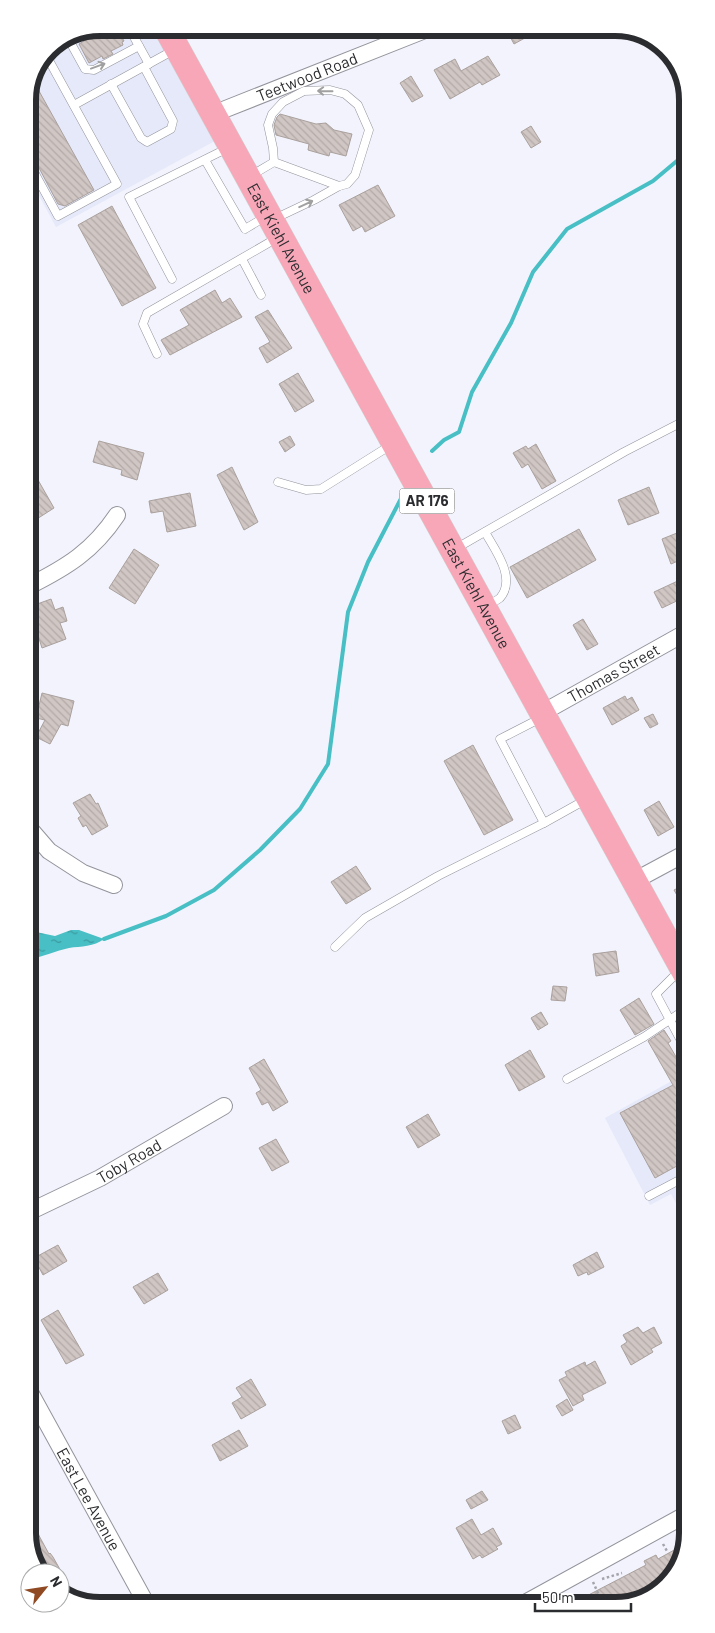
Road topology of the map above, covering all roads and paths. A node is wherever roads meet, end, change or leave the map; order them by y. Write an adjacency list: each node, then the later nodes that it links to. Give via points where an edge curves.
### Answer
1 (133, 36): 5 (lane)
2 (412, 36): 9 (street, Teetwood Road)
3 (172, 38): 7 (lane); 11 (main road, East Kiehl Avenue / AR 176)
4 (71, 44): 5 (lane, one-way to 5, via 84,68 94,70)
5 (139, 46): 7 (lane)
6 (50, 62): 10 (lane)
7 (146, 65): 8 (lane); 8 (lane, via 173,121 171,129 147,142 141,138)
8 (111, 84): 10 (lane)
9 (302, 86): 11 (street, Teetwood Road); 14 (lane, via 272,114 268,125); 17 (lane, one-way to 9, via 347,184 354,176 369,130 358,105 345,94)
10 (74, 105): 15 (lane, via 117,184 58,216)
11 (213, 114): 12 (main road, East Kiehl Avenue / AR 176)
12 (232, 146): 13 (lane); 16 (main road, East Kiehl Avenue / AR 176)
13 (205, 160): 18 (lane, via 245,229); 20 (lane, via 129,197)
14 (274, 162): 16 (lane); 17 (lane)
15 (36, 176)
16 (249, 177): 18 (main road, East Kiehl Avenue / AR 176)
17 (339, 186): 18 (lane, one-way to 17)
18 (274, 223): 19 (lane); 24 (main road, East Kiehl Avenue / AR 176)
19 (242, 259): 21 (lane); 22 (lane, via 147,313 143,324)
20 (172, 279)
21 (261, 295)
22 (158, 354)
23 (679, 424): 27 (lane)
24 (395, 443): 25 (lane, via 321,489 306,490); 28 (main road, East Kiehl Avenue / AR 176)
25 (278, 482)
26 (117, 516): 29 (street, via 95,544 78,558)
27 (485, 532): 28 (lane); 30 (lane, via 502,561 506,582 499,599)
28 (453, 550): 30 (main road, East Kiehl Avenue / AR 176)
29 (36, 582)
30 (484, 607): 32 (main road, East Kiehl Avenue / AR 176)
31 (679, 636): 32 (street, Thomas Street)
32 (543, 715): 33 (main road, East Kiehl Avenue / AR 176); 34 (lane, via 500,739)
33 (589, 798): 34 (lane); 37 (main road, East Kiehl Avenue / AR 176)
34 (544, 823): 40 (lane, via 438,876 365,918)
35 (36, 836): 38 (street, via 49,851 83,873)
36 (679, 857): 37 (street)
37 (634, 881): 39 (main road, East Kiehl Avenue / AR 176)
38 (114, 885)
39 (676, 934)
40 (335, 947)
41 (679, 975): 43 (lane, via 656,994)
42 (679, 1014): 43 (lane)
43 (669, 1020): 44 (lane); 45 (lane)
44 (679, 1038)
45 (567, 1079)
46 (224, 1106): 49 (street, Toby Road, via 100,1178)
47 (679, 1180): 48 (lane)
48 (649, 1196)
49 (36, 1209)
50 (36, 1403): 55 (street, East Lee Avenue)
51 (679, 1519): 56 (street)
52 (622, 1573): 53 (path)
53 (602, 1579)
54 (597, 1592): 57 (path)
55 (143, 1597)
56 (536, 1597)
57 (600, 1597)

